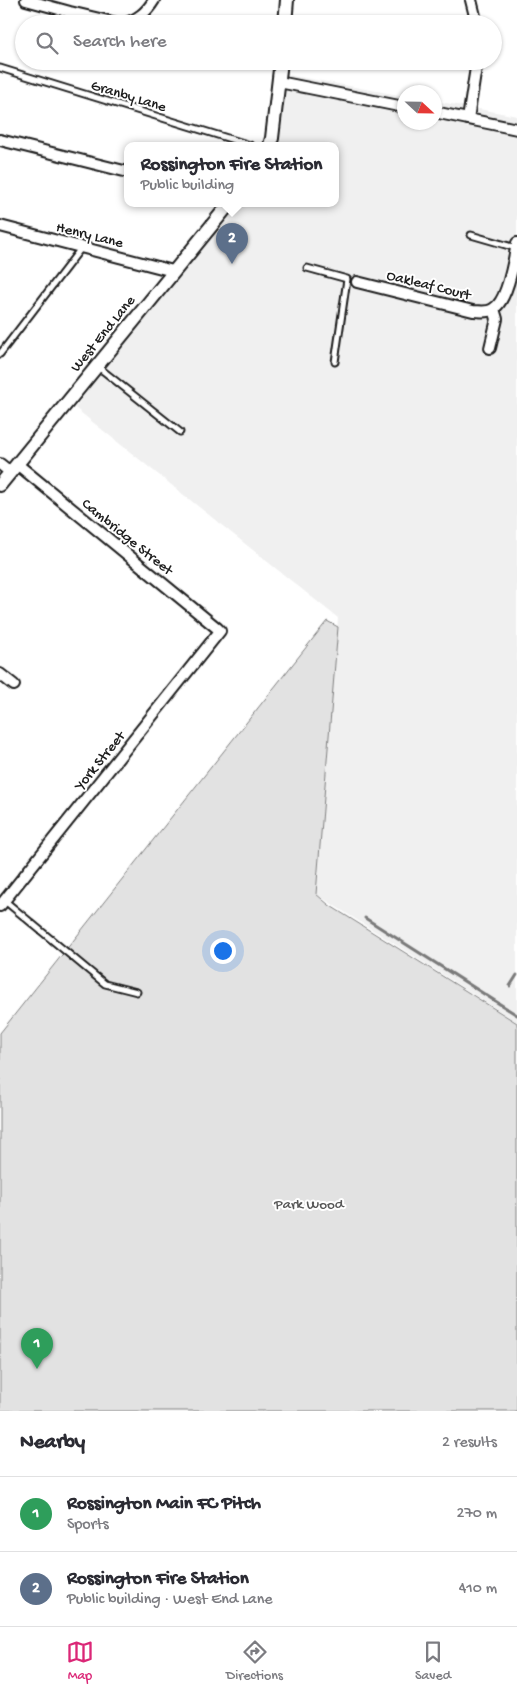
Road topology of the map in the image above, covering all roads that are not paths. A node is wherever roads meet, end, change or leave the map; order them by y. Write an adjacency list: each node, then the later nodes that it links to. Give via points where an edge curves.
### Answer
1 (26, 0): 5 (street)
2 (154, 0): 6 (street)
3 (287, 0): 7 (street)
4 (472, 0): 8 (street)
5 (83, 15)
6 (143, 15)
7 (286, 15)
8 (475, 15)
9 (0, 68): 18 (lane, Granby Lane)
10 (280, 70): 12 (street)
11 (476, 70): 15 (street)
12 (279, 82): 13 (street); 19 (street)
13 (397, 105)
14 (442, 114): 15 (street)
15 (468, 119): 16 (street)
16 (517, 129)
17 (0, 140): 20 (street)
18 (240, 142)
19 (270, 142)
20 (124, 171)
21 (227, 207): 27 (street, West End Lane)
22 (0, 226): 25 (street, Henry Lane)
23 (471, 235): 24 (lane)
24 (516, 246): 29 (street, via 504,296)
25 (82, 247): 27 (street, Henry Lane); 31 (lane)
26 (307, 268): 28 (lane)
27 (173, 271): 33 (street, West End Lane)
28 (352, 280): 29 (street, Oakleaf Court, via 473,311); 32 (lane)
29 (494, 309): 30 (street, via 497,319)
30 (490, 348)
31 (0, 354)
32 (335, 362)
33 (97, 366): 34 (lane); 35 (street, West End Lane)
34 (180, 432)
35 (9, 467): 36 (street, West End Lane); 37 (street, Cambridge Street)
36 (0, 485)
37 (220, 631): 40 (street, York Street)
38 (0, 674): 39 (street)
39 (14, 685)
40 (2, 903): 41 (lane, via 105,984)
41 (137, 992)

